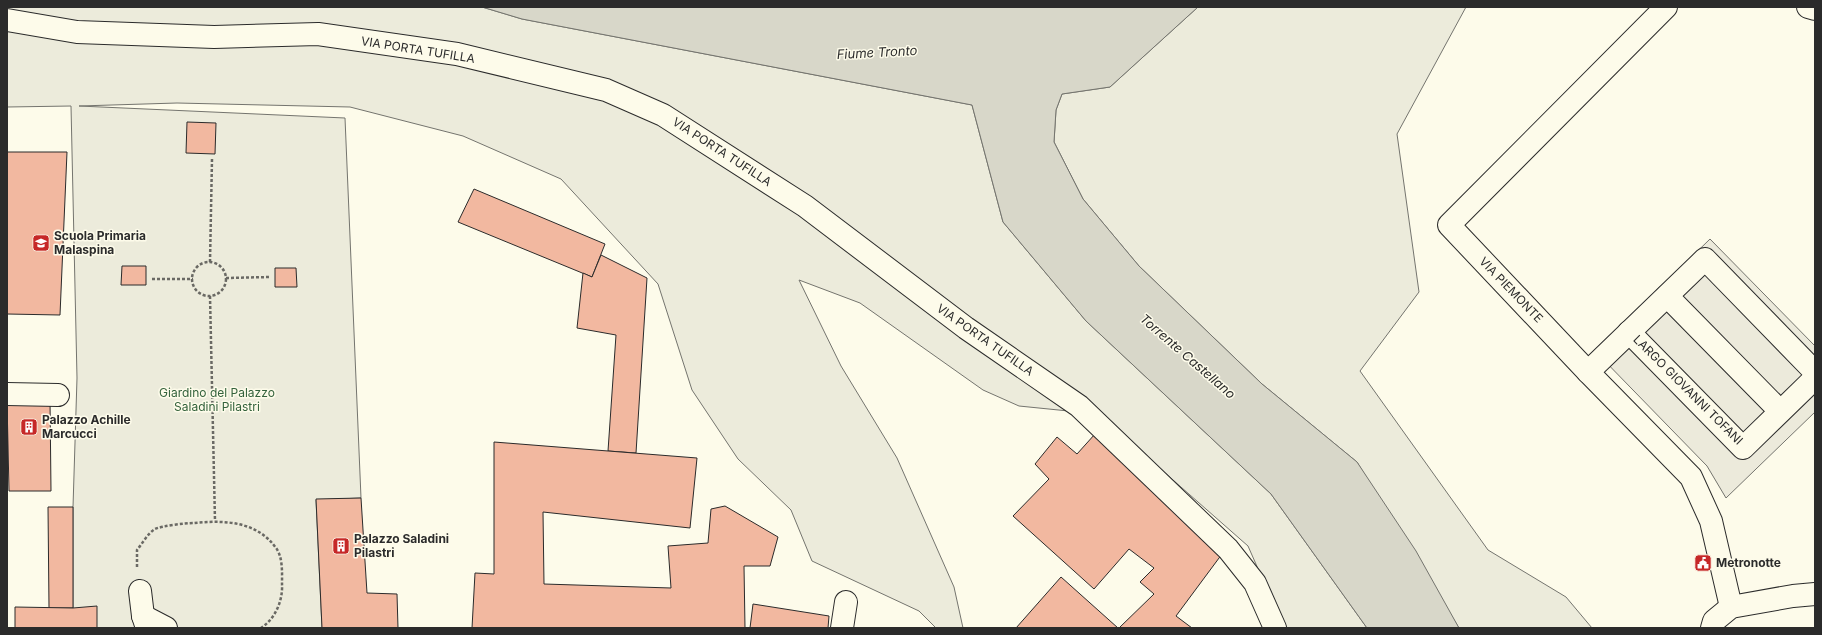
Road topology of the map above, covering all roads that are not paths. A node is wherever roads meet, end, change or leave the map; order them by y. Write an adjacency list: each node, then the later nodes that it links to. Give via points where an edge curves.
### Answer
1 (1666, 7): 7 (street, VIA PIEMONTE, via 1449,225)
2 (1808, 7): 3 (street)
3 (1815, 9)
4 (7, 20): 20 (street, VIA PORTA TUFILLA, via 77,32 214,37 318,34 457,54 606,90 663,114 805,206 966,328 1079,406 1228,549 1255,583)
5 (1667, 296): 6 (street, LARGO GIOVANNI TOFANI); 8 (street, LARGO GIOVANNI TOFANI, via 1705,259); 12 (street)
6 (1629, 332): 7 (street, LARGO GIOVANNI TOFANI); 12 (street, LARGO GIOVANNI TOFANI, via 1743,448)
7 (1588, 372): 16 (street, VIA PIEMONTE, via 1691,476 1711,521)
8 (1815, 372)
9 (1815, 378): 12 (street, LARGO GIOVANNI TOFANI)
10 (7, 394): 11 (street)
11 (58, 395)
12 (1780, 411)
13 (140, 591): 17 (street)
14 (1815, 594): 16 (street)
15 (846, 602): 19 (street)
16 (1731, 607): 21 (street, via 1714,621)
17 (145, 622): 18 (street)
18 (166, 628)
19 (842, 628)
20 (1275, 628)
21 (1712, 628)

